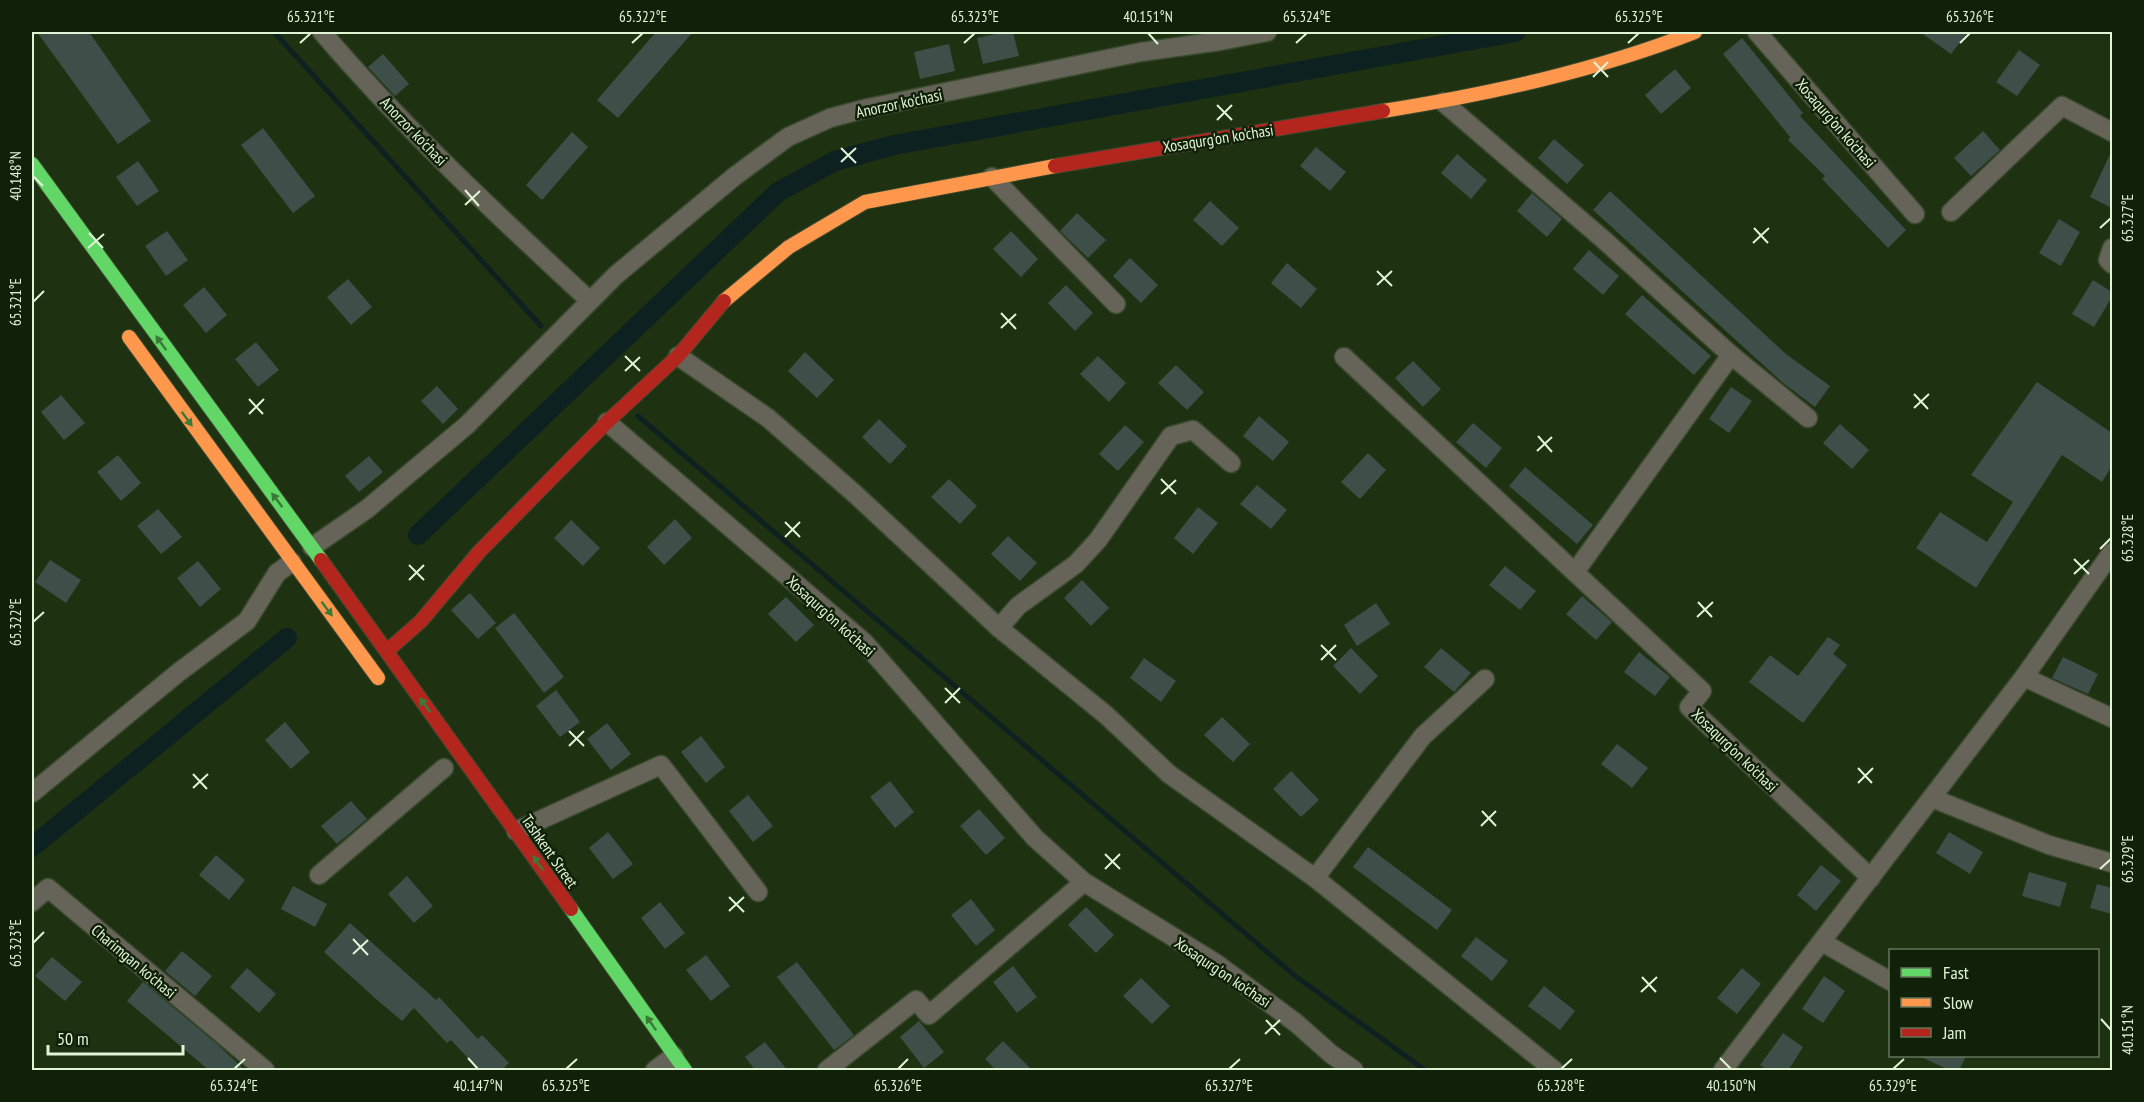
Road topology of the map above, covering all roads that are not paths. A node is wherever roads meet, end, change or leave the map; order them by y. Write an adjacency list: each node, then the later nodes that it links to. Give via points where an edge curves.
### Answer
1 (322, 32): 13 (street, Anorzor ko'chasi, via 477,196)
2 (1267, 32): 13 (street, Anorzor ko'chasi, via 1141,52 830,118 788,137 735,176)
3 (1695, 32): 5 (main road, Xosaqurg'on ko'chasi, via 1553,77)
4 (1756, 32): 10 (street, Xosaqurg'on ko'chasi)
5 (1443, 102): 8 (main road, Xosaqurg'on ko'chasi); 16 (street)
6 (2112, 132): 9 (street, via 2062,106)
7 (32, 164): 22 (main road, Tashkent Street, one-way to 7)
8 (992, 177): 14 (street); 17 (main road, Xosaqurg'on ko'chasi, via 865,202 789,247 723,302)
9 (1951, 212)
10 (1915, 214)
11 (2112, 248): 12 (street, via 2108,260)
12 (2112, 264)
13 (589, 300): 22 (street, Anorzor ko'chasi, via 467,425 367,509)
14 (1116, 304)
15 (120, 324): 24 (main road, one-way to 24)
16 (1731, 355): 19 (street); 25 (street)
17 (678, 356): 20 (main road, Xosaqurg'on ko'chasi); 26 (street, via 768,418)
18 (1344, 357): 25 (street, Xosaqurg'on ko'chasi)
19 (1808, 418)
20 (607, 423): 27 (main road, Xosaqurg'on ko'chasi, via 479,552 421,621); 40 (street, Xosaqurg'on ko'chasi, via 864,642 1035,838)
21 (1232, 463): 26 (street, via 1193,430 1171,436 1098,540 1076,564 1018,606)
22 (312, 547): 27 (main road, Tashkent Street)
23 (2112, 552): 28 (street)
24 (292, 562): 30 (main road, one-way to 30); 33 (street, via 277,573 247,621)
25 (1575, 572): 39 (street, Xosaqurg'on ko'chasi, via 1702,691 1689,707)
26 (999, 628): 38 (street, via 1106,715 1169,774)
27 (387, 651): 35 (main road, Tashkent Street, one-way to 27)
28 (2024, 677): 31 (street); 34 (street)
29 (1485, 680): 38 (street, via 1423,736)
30 (390, 694)
31 (2112, 718)
32 (444, 768): 37 (street)
33 (32, 793)
34 (1932, 798): 36 (street, via 2049,845); 39 (street)
35 (516, 831): 41 (street, via 661,765); 45 (main road, Tashkent Street, one-way to 35)
36 (2112, 863)
37 (319, 875)
38 (1315, 878): 50 (street)
39 (1871, 878): 43 (street)
40 (1084, 882): 48 (street, via 929,1015 916,1000); 49 (street, Xosaqurg'on ko'chasi, via 1217,964)
41 (758, 892)
42 (32, 902): 47 (street, Charimgan ko'chasi, via 48,888)
43 (1822, 942): 44 (street); 51 (street)
44 (1889, 980)
45 (680, 1063): 46 (street)
46 (654, 1067)
47 (265, 1071)
48 (827, 1071)
49 (1354, 1071)
50 (1554, 1071)
51 (1723, 1071)

